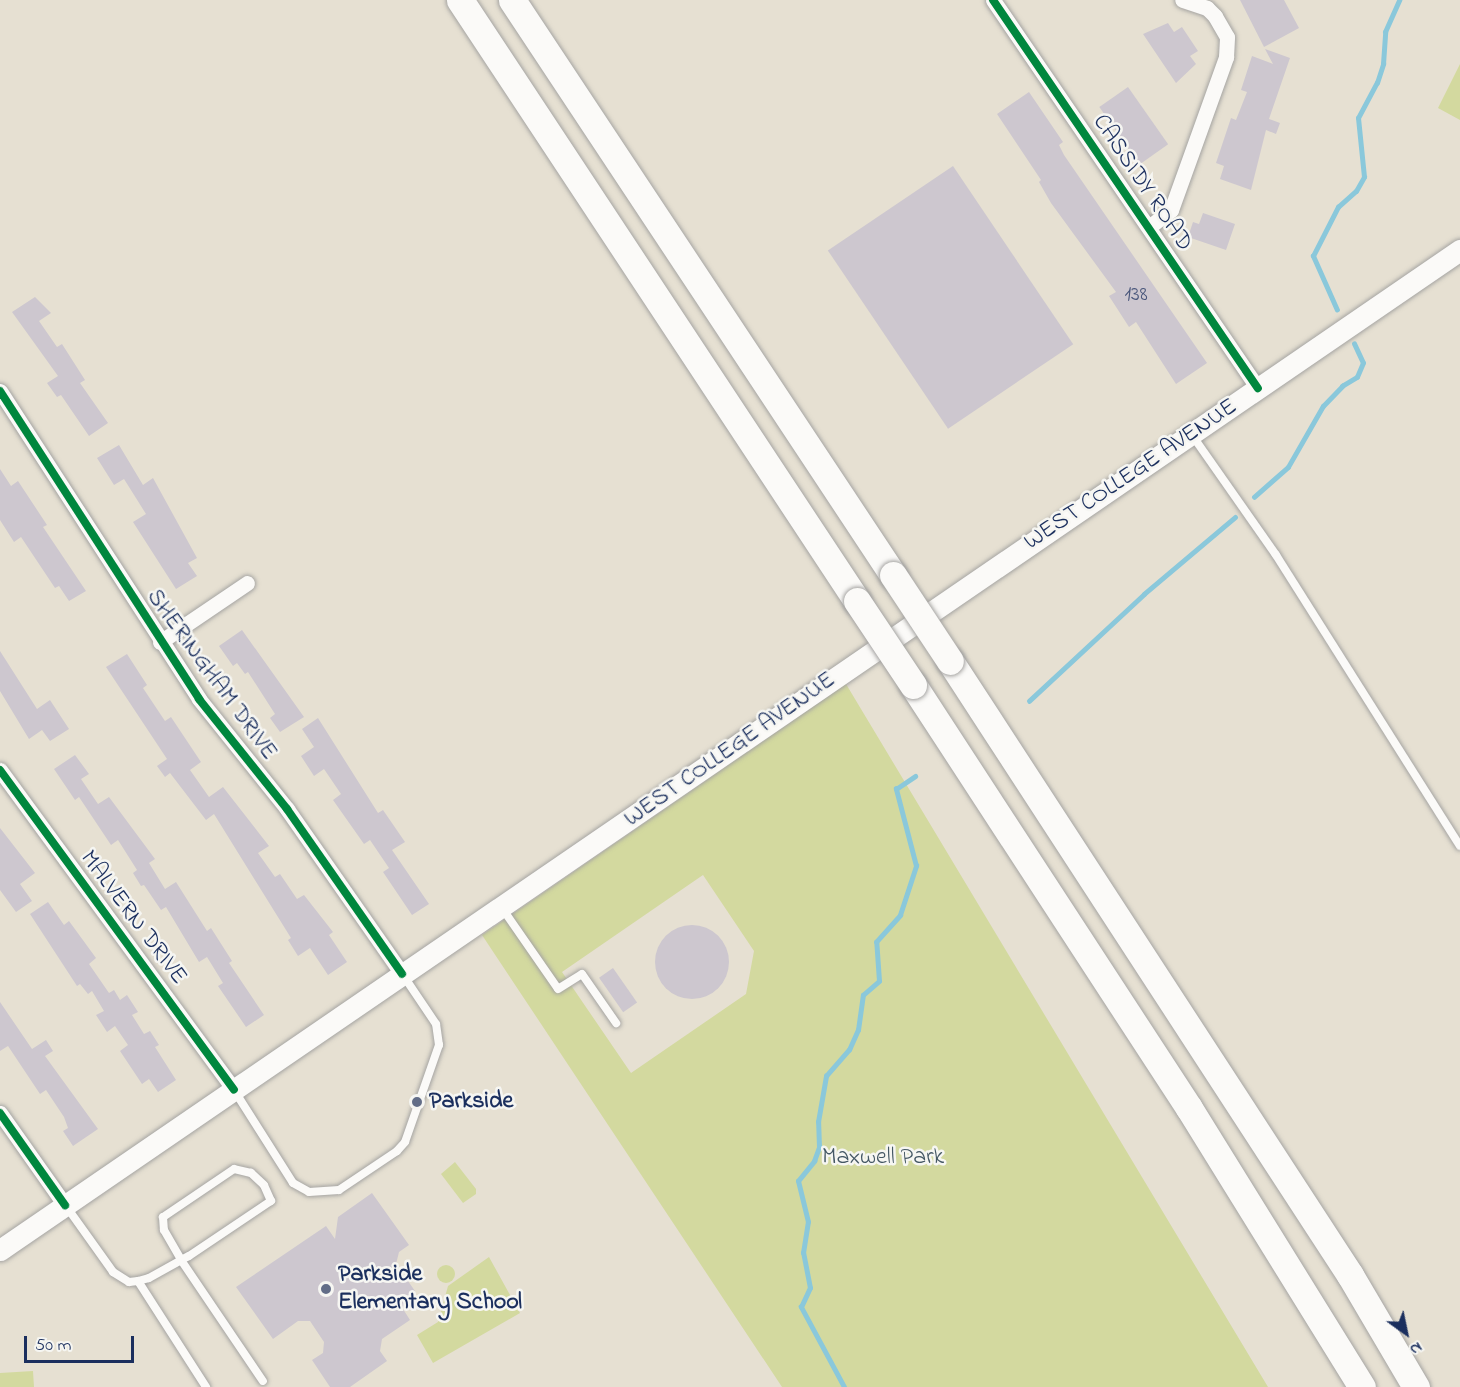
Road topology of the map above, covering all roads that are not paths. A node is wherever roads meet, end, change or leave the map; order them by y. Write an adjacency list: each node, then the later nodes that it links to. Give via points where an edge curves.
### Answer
1 (460, 0): 25 (highway, bridge, via 1189,1108)
2 (512, 0): 26 (highway, bridge, via 950,661 1350,1275)
3 (993, 0): 5 (street, CASSIDY ROAD)
4 (1182, 0): 5 (street, via 1207,8 1215,16 1227,37 1227,51 1171,210)
5 (1149, 227): 7 (street, CASSIDY ROAD)
6 (1460, 250): 7 (main road, WEST COLLEGE AVENUE)
7 (1258, 388): 9 (main road, WEST COLLEGE AVENUE)
8 (0, 391): 11 (street, SHERINGHAM DRIVE)
9 (1191, 434): 13 (lane, via 1276,555); 14 (main road, WEST COLLEGE AVENUE)
10 (247, 583): 11 (street)
11 (160, 642): 15 (street, SHERINGHAM DRIVE, via 199,699 287,810)
12 (0, 770): 17 (street, MALVERN DRIVE)
13 (1460, 846)
14 (501, 907): 15 (main road, WEST COLLEGE AVENUE); 16 (lane, via 558,989 582,974)
15 (402, 974): 17 (main road, WEST COLLEGE AVENUE); 17 (lane, via 436,1024 439,1045 405,1142 397,1150 339,1190 309,1192 293,1183)
16 (616, 1023)
17 (234, 1090): 19 (main road, WEST COLLEGE AVENUE)
18 (0, 1113): 19 (street)
19 (65, 1205): 20 (main road, WEST COLLEGE AVENUE); 22 (lane, via 113,1272 129,1282)
20 (0, 1250)
21 (181, 1260): 21 (lane, via 271,1201 264,1185 251,1173 234,1169 163,1217 164,1230); 22 (lane); 23 (lane)
22 (138, 1281): 24 (lane)
23 (263, 1381)
24 (206, 1387)
25 (1362, 1387)
26 (1416, 1387)

